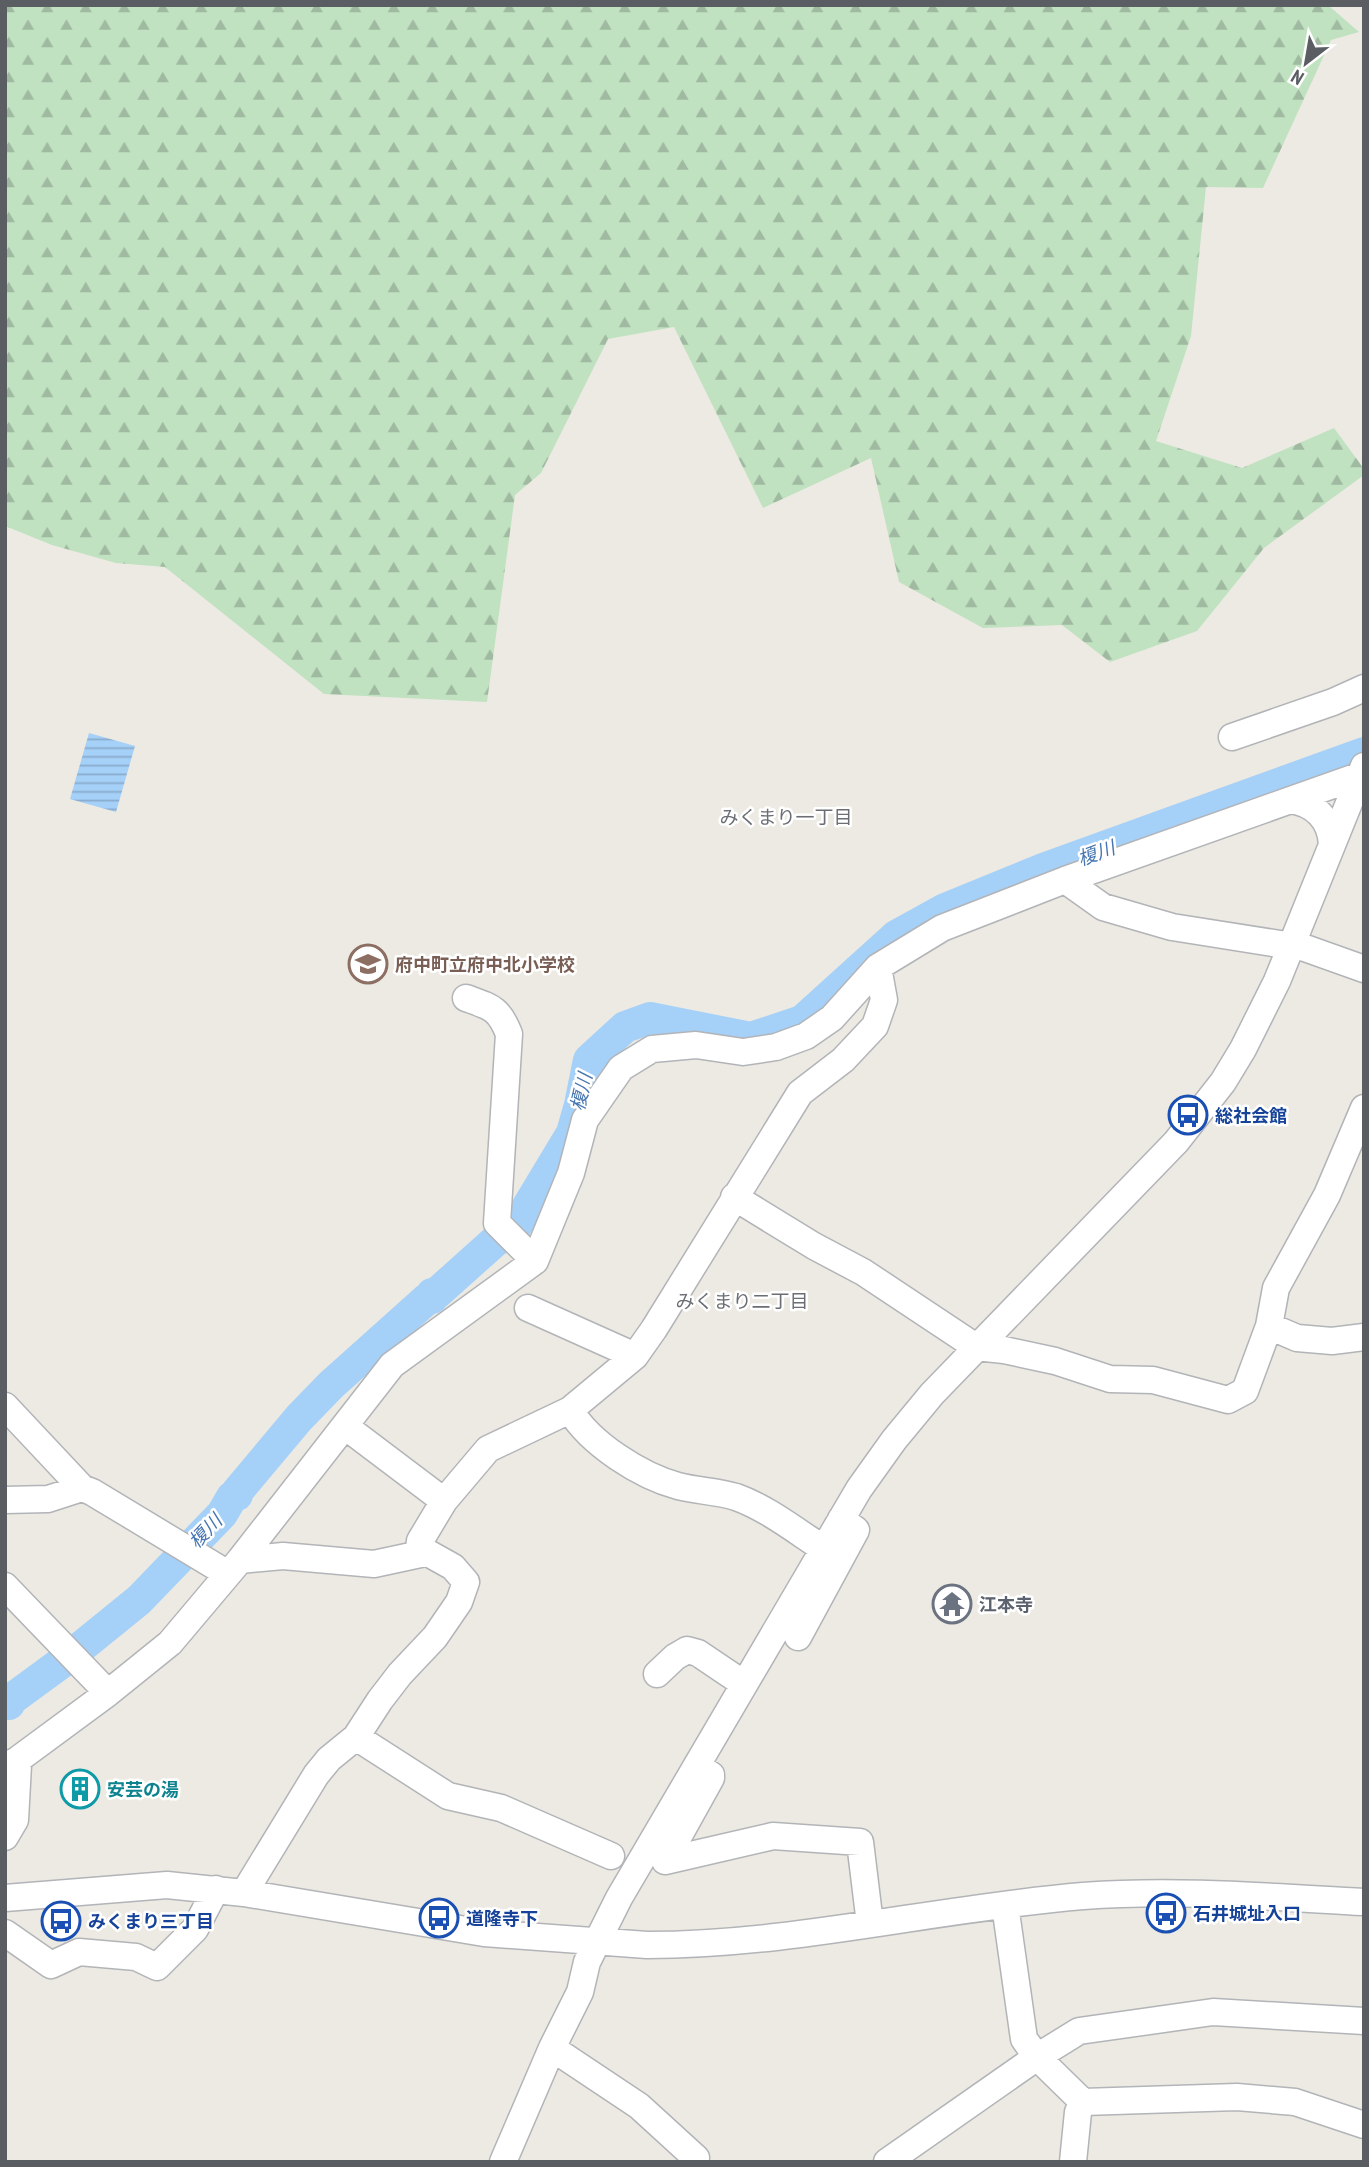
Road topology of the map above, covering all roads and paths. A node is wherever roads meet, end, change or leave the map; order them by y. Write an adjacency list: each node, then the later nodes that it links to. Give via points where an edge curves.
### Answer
1 (1364, 688): 2 (street)
2 (1232, 737)
3 (1363, 771): 4 (street); 5 (street)
4 (1290, 800): 5 (street, via 1321,814); 6 (street)
5 (1332, 845): 7 (street)
6 (1065, 880): 7 (street, via 1115,911 1172,927); 8 (street, via 943,928)
7 (1291, 946): 9 (street); 17 (street, via 1250,1038 1200,1112)
8 (878, 967): 12 (street, via 884,1000 875,1026 843,1060 800,1093); 13 (street, via 832,1018 806,1036 743,1052 696,1045 652,1049 621,1068 585,1120 571,1173)
9 (1364, 969)
10 (466, 998): 13 (street, via 493,1007 509,1034 497,1223)
11 (1364, 1108): 15 (street, via 1327,1195 1276,1288)
12 (734, 1197): 17 (street, via 863,1272); 18 (street)
13 (535, 1261): 21 (street, via 392,1365)
14 (528, 1308): 18 (street)
15 (1269, 1326): 16 (street, via 1297,1338 1332,1341); 17 (street, via 1245,1391 1228,1400 1153,1380 1110,1379 1055,1361)
16 (1364, 1336)
17 (976, 1347): 25 (street, via 894,1440)
18 (635, 1356): 20 (street)
19 (5, 1406): 22 (street)
20 (570, 1410): 24 (street, via 488,1448); 26 (street, via 591,1435 656,1480 737,1498)
21 (346, 1427): 24 (street); 28 (street)
22 (82, 1489): 23 (street, via 48,1499); 28 (street)
23 (5, 1500)
24 (444, 1501): 27 (street, via 419,1541)
25 (841, 1519): 26 (street); 30 (street, via 856,1530)
26 (824, 1549): 32 (street)
27 (425, 1553): 28 (street, via 374,1564 283,1556); 34 (street, via 453,1567 466,1582 459,1602)
28 (234, 1567): 33 (street, via 170,1643)
29 (5, 1586): 33 (street)
30 (798, 1637)
31 (657, 1674): 32 (street, via 687,1650)
32 (744, 1684): 36 (street)
33 (108, 1693): 35 (street)
34 (356, 1737): 38 (street, via 448,1796 500,1808); 40 (street, via 316,1775)
35 (10, 1765): 37 (street, via 18,1765 15,1821)
36 (696, 1766): 44 (street, via 711,1778 667,1861 774,1836 860,1842); 46 (street)
37 (5, 1837)
38 (611, 1856)
39 (216, 1889): 40 (street); 41 (street, via 167,1885); 45 (street, via 195,1929 157,1966 136,1957 79,1952 51,1965)
40 (244, 1893): 46 (street, via 484,1933)
41 (5, 1898)
42 (1364, 1902): 43 (street, via 1152,1893)
43 (1005, 1905): 44 (street); 49 (street, via 1024,2039)
44 (870, 1924): 46 (street, via 803,1935 673,1945)
45 (5, 1933)
46 (597, 1943): 48 (street, via 580,1992)
47 (1364, 2021): 49 (street, via 1213,2012 1079,2031)
48 (552, 2048): 52 (street, via 639,2106); 53 (street)
49 (1037, 2057): 50 (street); 54 (street)
50 (1083, 2102): 51 (street, via 1237,2097 1295,2102); 55 (street)
51 (1364, 2124)
52 (696, 2158)
53 (503, 2162)
54 (887, 2162)
55 (1073, 2162)

